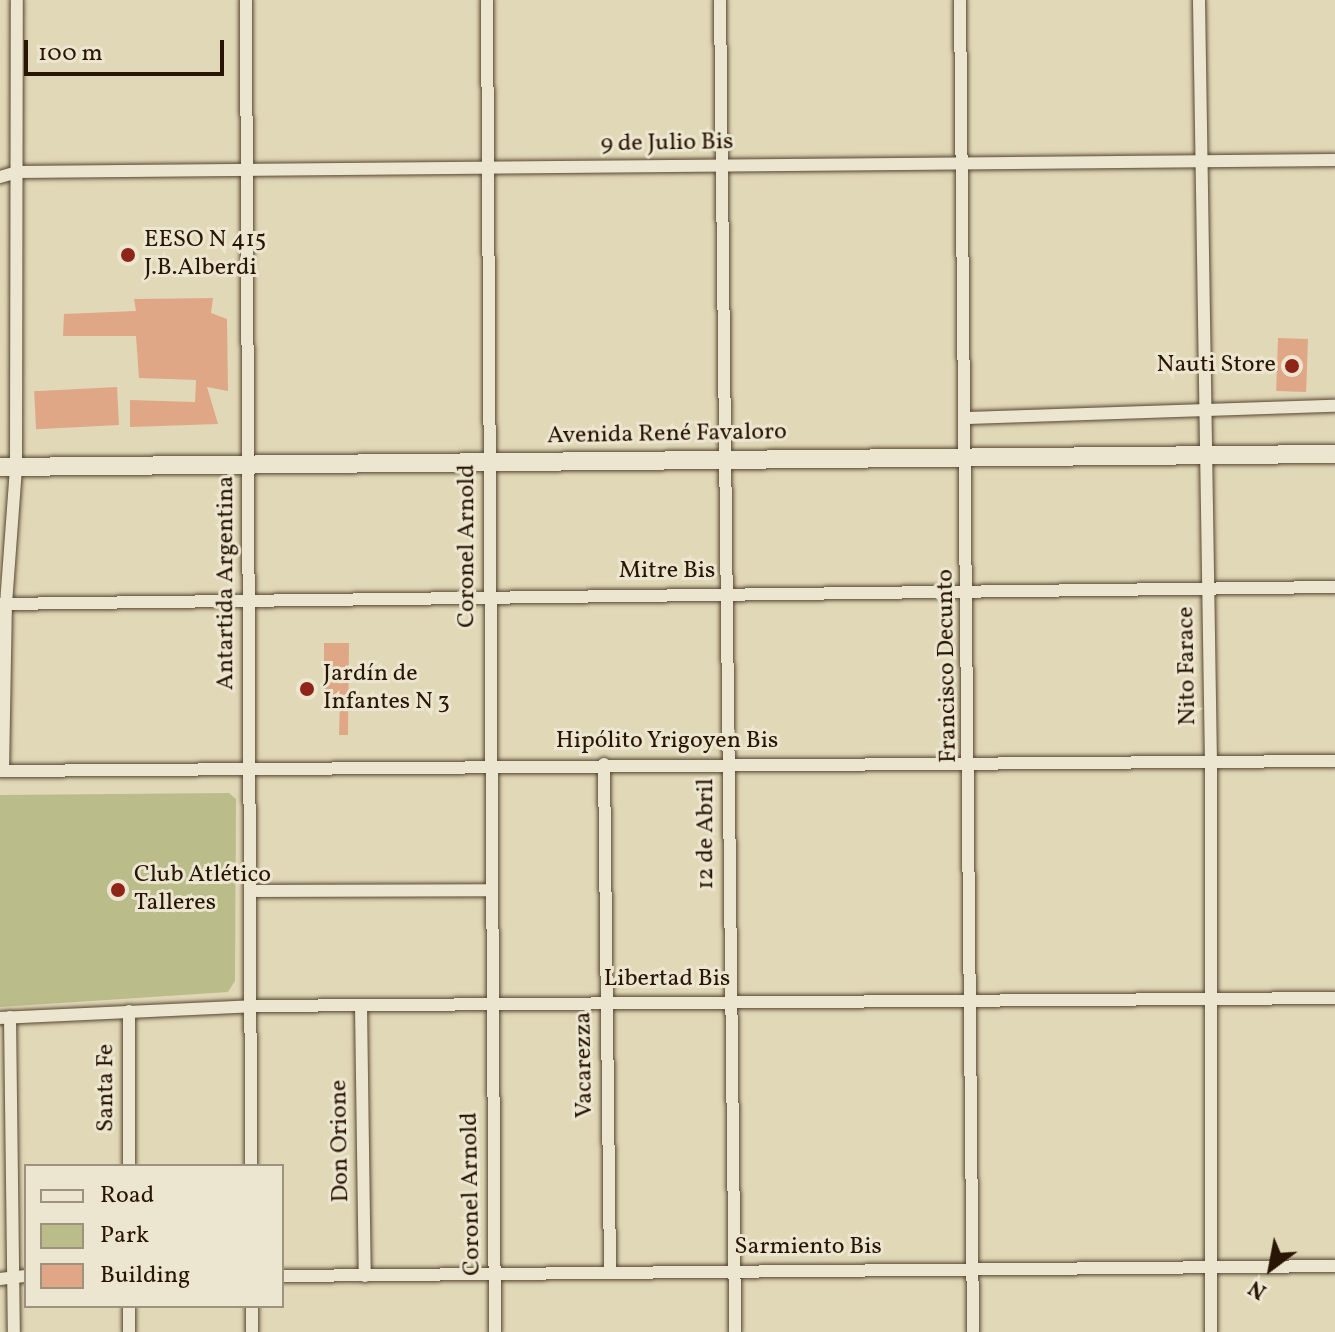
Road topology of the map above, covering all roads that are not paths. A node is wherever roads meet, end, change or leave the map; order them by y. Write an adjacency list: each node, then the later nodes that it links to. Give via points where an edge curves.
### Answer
1 (17, 0): 13 (street)
2 (246, 0): 12 (street, Antartida Argentina)
3 (487, 0): 11 (street, Coronel Arnold)
4 (720, 0): 10 (street, 12 de Abril)
5 (960, 0): 9 (street, Francisco Decunto)
6 (1199, 0): 8 (street, Nito Farace)
7 (1335, 160): 8 (street, 9 de Julio Bis)
8 (1200, 162): 9 (street, 9 de Julio Bis); 16 (street, Nito Farace)
9 (961, 164): 10 (street, 9 de Julio Bis); 17 (street, Francisco Decunto)
10 (722, 165): 11 (street, 9 de Julio Bis); 21 (street, 12 de Abril)
11 (488, 168): 12 (street, 9 de Julio Bis); 22 (street, Coronel Arnold)
12 (247, 170): 13 (street, 9 de Julio Bis); 23 (street, Antartida Argentina)
13 (17, 172): 14 (street, 9 de Julio Bis); 24 (street)
14 (0, 177)
15 (1335, 406): 16 (street)
16 (1203, 411): 17 (street); 19 (street, Nito Farace)
17 (966, 418): 20 (street, Francisco Decunto)
18 (1335, 454): 19 (main road, Avenida René Favaloro)
19 (1207, 455): 20 (main road, Avenida René Favaloro); 26 (street, Nito Farace)
20 (967, 457): 21 (main road, Avenida René Favaloro); 27 (street, Francisco Decunto)
21 (723, 459): 22 (main road, Avenida René Favaloro); 29 (street, 12 de Abril)
22 (490, 461): 23 (main road, Avenida René Favaloro); 28 (street, Coronel Arnold)
23 (248, 463): 24 (main road, Avenida René Favaloro); 30 (street, Antartida Argentina)
24 (8, 467): 31 (street)
25 (1335, 587): 26 (street, Mitre Bis)
26 (1208, 590): 27 (street, Mitre Bis); 33 (street, Nito Farace)
27 (969, 592): 29 (street, Mitre Bis); 34 (street, Francisco Decunto)
28 (490, 594): 29 (street, Mitre Bis); 30 (street, Mitre Bis); 37 (street, Coronel Arnold)
29 (724, 594): 36 (street, 12 de Abril)
30 (249, 598): 31 (street, Mitre Bis); 38 (street, Antartida Argentina)
31 (3, 604): 39 (street)
32 (1335, 761): 33 (street, Hipólito Yrigoyen Bis)
33 (1211, 762): 34 (street, Hipólito Yrigoyen Bis); 43 (street, Nito Farace)
34 (971, 763): 36 (street, Hipólito Yrigoyen Bis); 44 (street, Francisco Decunto)
35 (604, 764): 36 (street, Hipólito Yrigoyen Bis); 37 (street, Hipólito Yrigoyen Bis); 46 (street, Vacarezza)
36 (729, 764): 45 (street, 12 de Abril)
37 (491, 765): 38 (street, Hipólito Yrigoyen Bis); 40 (street, Coronel Arnold)
38 (250, 768): 39 (street, Hipólito Yrigoyen Bis); 41 (street, Antartida Argentina)
39 (2, 771)
40 (491, 890): 41 (street); 47 (street, Coronel Arnold)
41 (250, 891): 49 (street, Antartida Argentina)
42 (1335, 998): 43 (street, Libertad Bis)
43 (1211, 999): 44 (street, Libertad Bis); 55 (street, Nito Farace)
44 (968, 1000): 45 (street, Libertad Bis); 56 (street, Francisco Decunto)
45 (728, 1002): 46 (street, Libertad Bis); 58 (street, 12 de Abril)
46 (607, 1003): 47 (street, Libertad Bis); 57 (street, Vacarezza)
47 (492, 1004): 48 (street, Libertad Bis); 59 (street, Coronel Arnold)
48 (361, 1005): 49 (street, Libertad Bis); 62 (street, Don Orione)
49 (251, 1006): 50 (street, Libertad Bis); 53 (street, Antartida Argentina)
50 (129, 1011): 51 (street, Libertad Bis); 52 (street, Santa Fe)
51 (5, 1018): 60 (street)
52 (129, 1164)
53 (251, 1164)
54 (1335, 1266): 55 (street, Sarmiento Bis)
55 (1211, 1267): 56 (street, Sarmiento Bis); 72 (street, Nito Farace)
56 (972, 1269): 58 (street, Sarmiento Bis); 71 (street, Francisco Decunto)
57 (610, 1270): 58 (street, Sarmiento Bis); 59 (street, Sarmiento Bis)
58 (735, 1270): 70 (street, 12 de Abril)
59 (495, 1272): 62 (street, Sarmiento Bis); 69 (street, Coronel Arnold)
60 (20, 1276): 63 (street); 66 (street)
61 (284, 1276): 62 (street, Sarmiento Bis)
62 (365, 1276)
63 (0, 1279)
64 (129, 1308): 67 (street)
65 (252, 1308): 68 (street)
66 (14, 1332)
67 (129, 1332)
68 (252, 1332)
69 (495, 1332)
70 (735, 1332)
71 (973, 1332)
72 (1211, 1332)

